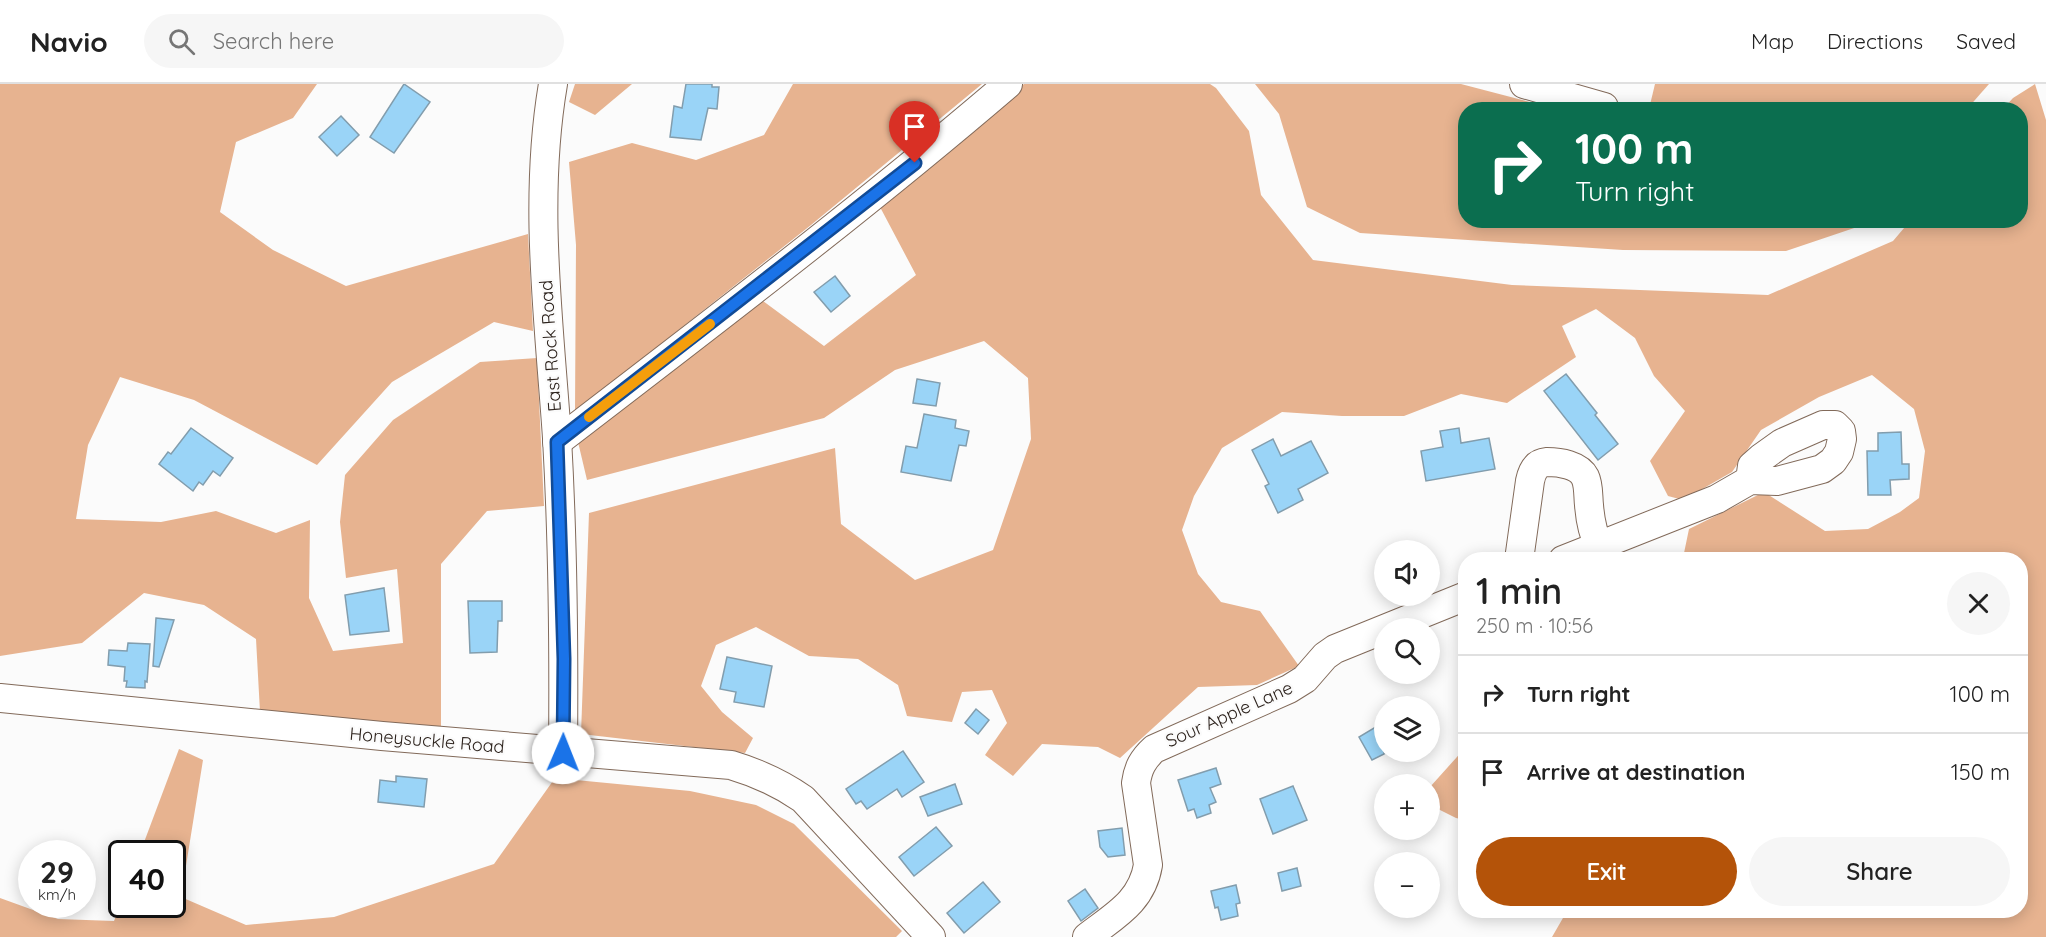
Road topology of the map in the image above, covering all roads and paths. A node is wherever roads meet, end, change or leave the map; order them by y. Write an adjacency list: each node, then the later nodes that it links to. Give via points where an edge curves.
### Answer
1 (553, 84): 5 (street, East Rock Road, via 544,153 543,237)
2 (1008, 84): 5 (street, via 915,163)
3 (1524, 84): 4 (street)
4 (1589, 102)
5 (557, 442): 12 (street, East Rock Road)
6 (1750, 480): 7 (street, via 1717,499)
7 (1599, 546): 8 (street, via 1586,478 1571,466 1541,463 1533,470 1530,481); 9 (street)
8 (1520, 552)
9 (1584, 552)
10 (1458, 599): 14 (street, Sour Apple Lane, via 1335,648 1305,679 1289,689 1154,748 1143,760 1136,783 1148,865 1146,878 1130,903)
11 (0, 698): 12 (street, Honeysuckle Road)
12 (563, 753): 13 (street, Honeysuckle Road, via 720,764 759,773 803,799)
13 (931, 937)
14 (1087, 937)

